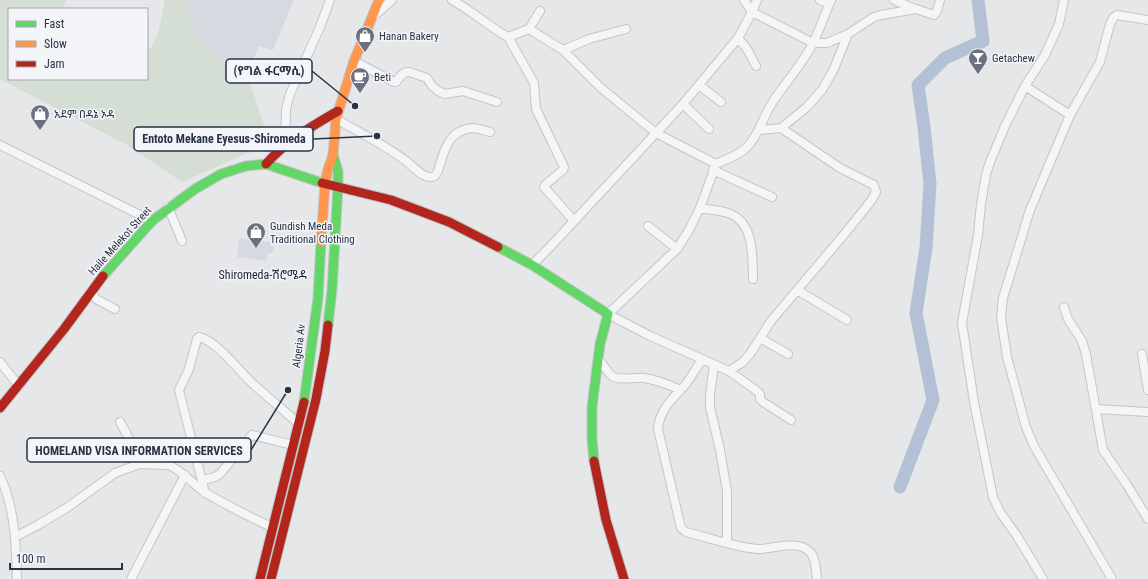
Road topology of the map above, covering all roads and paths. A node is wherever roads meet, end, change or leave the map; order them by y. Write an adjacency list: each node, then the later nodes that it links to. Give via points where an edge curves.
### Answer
1 (330, 0): 38 (street, via 290,94 286,109)
2 (379, 0): 15 (main road)
3 (392, 0): 15 (street)
4 (452, 0): 20 (street)
5 (744, 0): 14 (street)
6 (757, 0): 14 (street)
7 (820, 0): 11 (street)
8 (894, 0): 12 (street)
9 (940, 0): 12 (street, via 934,15)
10 (1064, 0): 27 (street, via 1059,24 1045,55)
11 (830, 2): 22 (street)
12 (916, 9): 19 (street, via 874,17)
13 (540, 12): 17 (street)
14 (752, 12): 21 (street); 22 (street)
15 (373, 17): 24 (main road)
16 (1148, 20): 32 (street, via 1121,15 1114,17 1100,62)
17 (529, 29): 20 (street); 23 (street)
18 (626, 29): 23 (street)
19 (848, 34): 22 (street, via 827,43); 33 (street, via 822,90 807,107)
20 (508, 37): 49 (street, via 534,83 536,109 564,167 544,187)
21 (738, 38): 25 (street); 26 (street)
22 (813, 43): 35 (street, via 772,102)
23 (563, 50): 37 (street, via 601,88)
24 (354, 61): 28 (street, via 394,82 403,73 409,72 427,78 432,86 445,94 463,91); 31 (main road)
25 (756, 66)
26 (699, 85): 29 (street); 30 (street)
27 (1025, 86): 32 (street); 94 (street, via 1005,126 986,175 962,323 974,402 993,497)
28 (497, 102)
29 (721, 102)
30 (683, 104): 34 (street); 37 (street)
31 (337, 115): 36 (street, via 420,173 433,178 439,169 443,150 451,138 461,131 473,128); 38 (main road); 40 (main road)
32 (1070, 116): 95 (street, via 1030,210 1004,298 1001,317 1007,357 1026,428)
33 (781, 128): 35 (street); 55 (street, via 840,168 874,185 876,192)
34 (709, 129)
35 (759, 130): 42 (street, via 740,153)
36 (490, 132)
37 (656, 133): 42 (street); 49 (street)
38 (285, 143): 41 (main road)
39 (0, 145): 48 (street)
40 (333, 155): 43 (main road, Algeria Av); 44 (main road, via 338,171)
41 (266, 164): 43 (main road, Haile Melekot Street); 46 (main road, Haile Melekot Street, via 246,166 221,174)
42 (715, 167): 45 (street); 47 (street)
43 (325, 184): 44 (main road, Haile Melekot Street); 77 (main road, Algeria Av, via 318,298 305,396)
44 (338, 187): 53 (main road, Haile Melekot Street, via 390,200 438,217); 91 (main road, via 332,290 325,351 316,399)
45 (772, 197)
46 (168, 207): 48 (main road, Haile Melekot Street); 51 (street)
47 (700, 208): 52 (street, via 690,230); 54 (street, via 727,212 741,221 748,231)
48 (152, 221): 56 (main road, Haile Melekot Street)
49 (574, 221): 53 (street)
50 (648, 226): 52 (street)
51 (182, 241)
52 (677, 249): 59 (street)
53 (532, 265): 59 (main road, Haile Melekot Street)
54 (754, 279)
55 (798, 290): 60 (street); 61 (street)
56 (91, 292): 58 (street, via 96,299); 69 (main road, Haile Melekot Street)
57 (1064, 307): 73 (street, via 1068,319 1082,341)
58 (115, 309)
59 (608, 314): 64 (main road); 65 (street)
60 (848, 320)
61 (760, 338): 62 (street); 68 (street, via 743,362)
62 (788, 354)
63 (1142, 354): 71 (street)
64 (598, 358): 70 (street, via 612,376 620,379 648,379); 92 (main road, via 592,416 594,470 601,504)
65 (702, 360): 67 (street); 70 (street)
66 (0, 362): 69 (street)
67 (714, 365): 68 (street); 87 (street, via 710,407 727,491)
68 (728, 371): 75 (street, via 757,391 763,402)
69 (19, 386): 72 (main road, Haile Melekot Street)
70 (680, 390): 87 (street, via 659,418 658,429 681,528 686,532)
71 (1148, 390)
72 (0, 408)
73 (1096, 409): 74 (street); 84 (street, via 1103,450)
74 (1148, 412)
75 (791, 420)
76 (120, 422): 79 (street, via 137,453)
77 (298, 423): 78 (main road, Algeria Av); 82 (street, via 251,382 216,346 206,339 197,339 189,369 179,390)
78 (293, 445): 82 (street, via 252,435 220,474); 85 (main road, Algeria Av)
79 (140, 464): 80 (street, via 169,465); 86 (street, via 115,473 68,507)
80 (185, 475): 83 (street); 89 (street)
81 (0, 476): 86 (street, via 5,486)
82 (202, 480): 83 (street)
83 (205, 493): 85 (street)
84 (1148, 519)
85 (273, 528): 90 (main road, Algeria Av)
86 (15, 537): 88 (street)
87 (727, 543): 93 (street, via 758,549 789,546 804,548 811,552)
88 (17, 579)
89 (131, 579)
90 (260, 579)
91 (271, 579)
92 (624, 579)
93 (817, 579)
94 (1043, 579)
95 (1112, 579)

